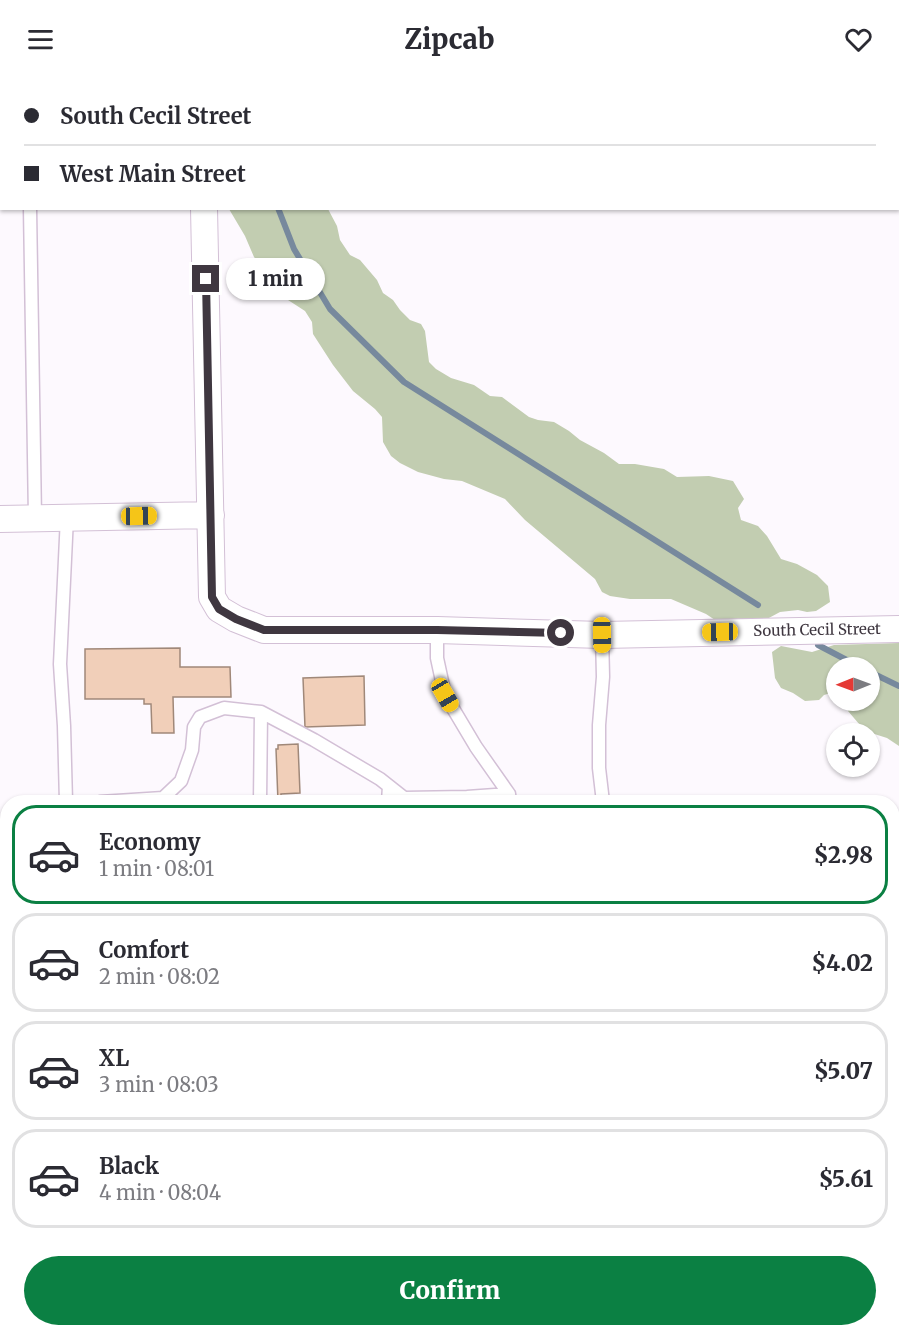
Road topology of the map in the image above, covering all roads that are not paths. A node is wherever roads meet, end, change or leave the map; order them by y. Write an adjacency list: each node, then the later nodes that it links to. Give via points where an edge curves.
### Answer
1 (30, 210): 4 (lane)
2 (204, 210): 3 (street, South Cecil Street)
3 (211, 515): 5 (street); 8 (street, South Cecil Street, via 212,597 219,609 236,619 264,630)
4 (35, 518): 5 (street); 6 (street)
5 (67, 518): 12 (lane, via 60,664)
6 (0, 519)
7 (899, 628): 9 (street, South Cecil Street)
8 (437, 630): 9 (street, South Cecil Street); 17 (lane, via 437,657 445,695)
9 (602, 635): 18 (lane, via 599,768)
10 (261, 712): 11 (lane); 13 (lane, via 224,708 200,717 194,727 192,750); 14 (lane)
11 (389, 786): 15 (lane); 16 (lane)
12 (66, 795)
13 (173, 795)
14 (261, 795)
15 (388, 795)
16 (400, 795)
17 (508, 795)
18 (602, 795)

